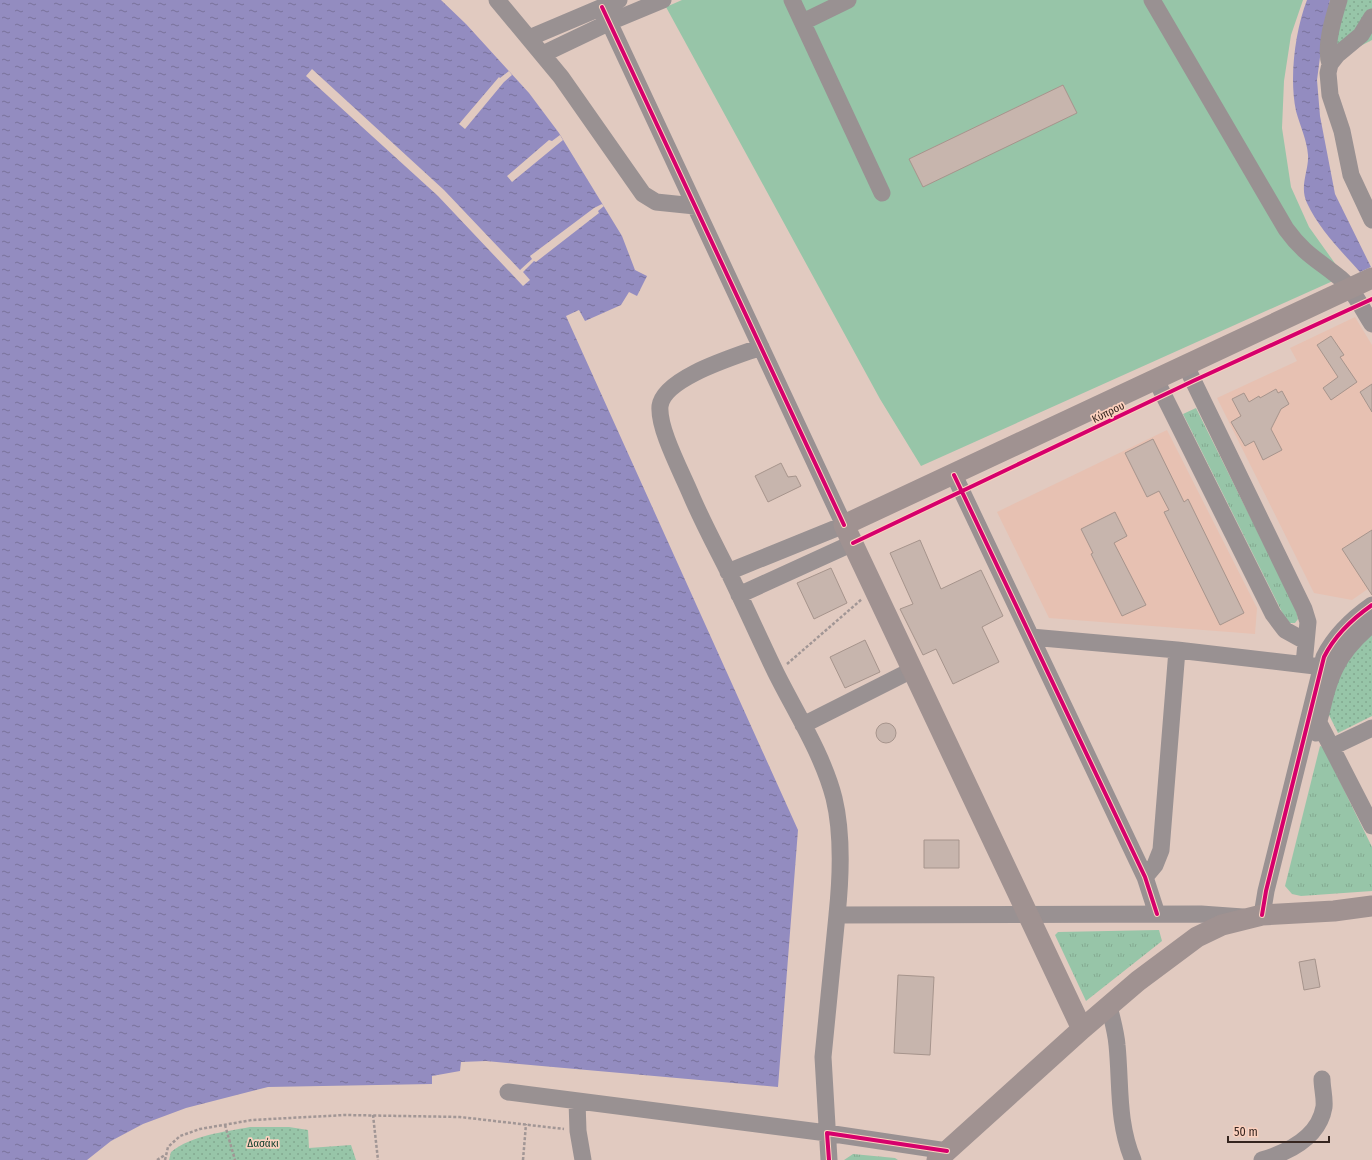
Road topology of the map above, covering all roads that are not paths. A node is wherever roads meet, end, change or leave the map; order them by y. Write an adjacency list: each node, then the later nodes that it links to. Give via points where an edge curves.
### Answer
1 (497, 0): 11 (street)
2 (619, 0): 8 (street)
3 (663, 0): 8 (street)
4 (792, 0): 10 (street)
5 (848, 0): 10 (street)
6 (1152, 0): 18 (street, via 1286,229 1307,254)
7 (1339, 0): 13 (street, via 1331,30 1328,55)
8 (606, 14): 11 (street); 12 (street); 15 (street)
9 (1372, 17): 13 (street, via 1362,35)
10 (803, 22): 14 (street)
11 (530, 38): 12 (street)
12 (543, 54): 15 (street, via 643,194 656,202)
13 (1330, 64): 16 (street, via 1330,95 1342,131 1351,175)
14 (882, 193)
15 (695, 206): 20 (street)
16 (1372, 220)
17 (1372, 278): 18 (main road, Κύπρου)
18 (1350, 288): 19 (street); 21 (main road, Κύπρου)
19 (1372, 324)
20 (761, 347): 24 (street); 25 (street, via 678,382 665,394 660,406 663,427 676,460)
21 (1186, 366): 22 (main road, Κύπρου); 30 (street, via 1301,600 1308,622)
22 (1156, 380): 23 (main road, Κύπρου); 30 (street, via 1273,614 1285,630)
23 (954, 474): 24 (main road, Κύπρου); 29 (street)
24 (848, 534): 25 (street); 26 (street); 34 (main road)
25 (728, 572): 26 (street)
26 (739, 595): 36 (street)
27 (1372, 605): 33 (street, via 1337,636 1328,649)
28 (1372, 624): 33 (street)
29 (1031, 637): 31 (street); 40 (street)
30 (1305, 641): 32 (street)
31 (1177, 650): 32 (street); 40 (street, via 1161,850 1155,865)
32 (1304, 664): 33 (street)
33 (1327, 668): 35 (street); 45 (street)
34 (912, 670): 36 (street); 44 (main road)
35 (1319, 723): 38 (street); 45 (street, via 1276,897)
36 (803, 725): 43 (street, via 827,778 837,814)
37 (1372, 728): 38 (street)
38 (1332, 747): 39 (street)
39 (1372, 826)
40 (1145, 877): 42 (street)
41 (1372, 906): 45 (main road)
42 (1157, 914): 44 (street); 45 (street)
43 (837, 915): 44 (street); 51 (street, via 823,1057)
44 (1027, 915): 47 (main road)
45 (1261, 915): 46 (main road, via 1222,925 1198,937)
46 (1109, 1006): 47 (main road); 55 (street, via 1117,1046 1121,1118 1125,1141)
47 (1082, 1029): 52 (main road)
48 (1322, 1079): 56 (street, via 1324,1105 1320,1123 1295,1146)
49 (508, 1092): 50 (street)
50 (577, 1101): 51 (street); 53 (street, via 578,1131)
51 (828, 1133): 52 (street); 54 (street)
52 (942, 1156)
53 (583, 1160)
54 (828, 1160)
55 (1133, 1160)
56 (1262, 1160)

